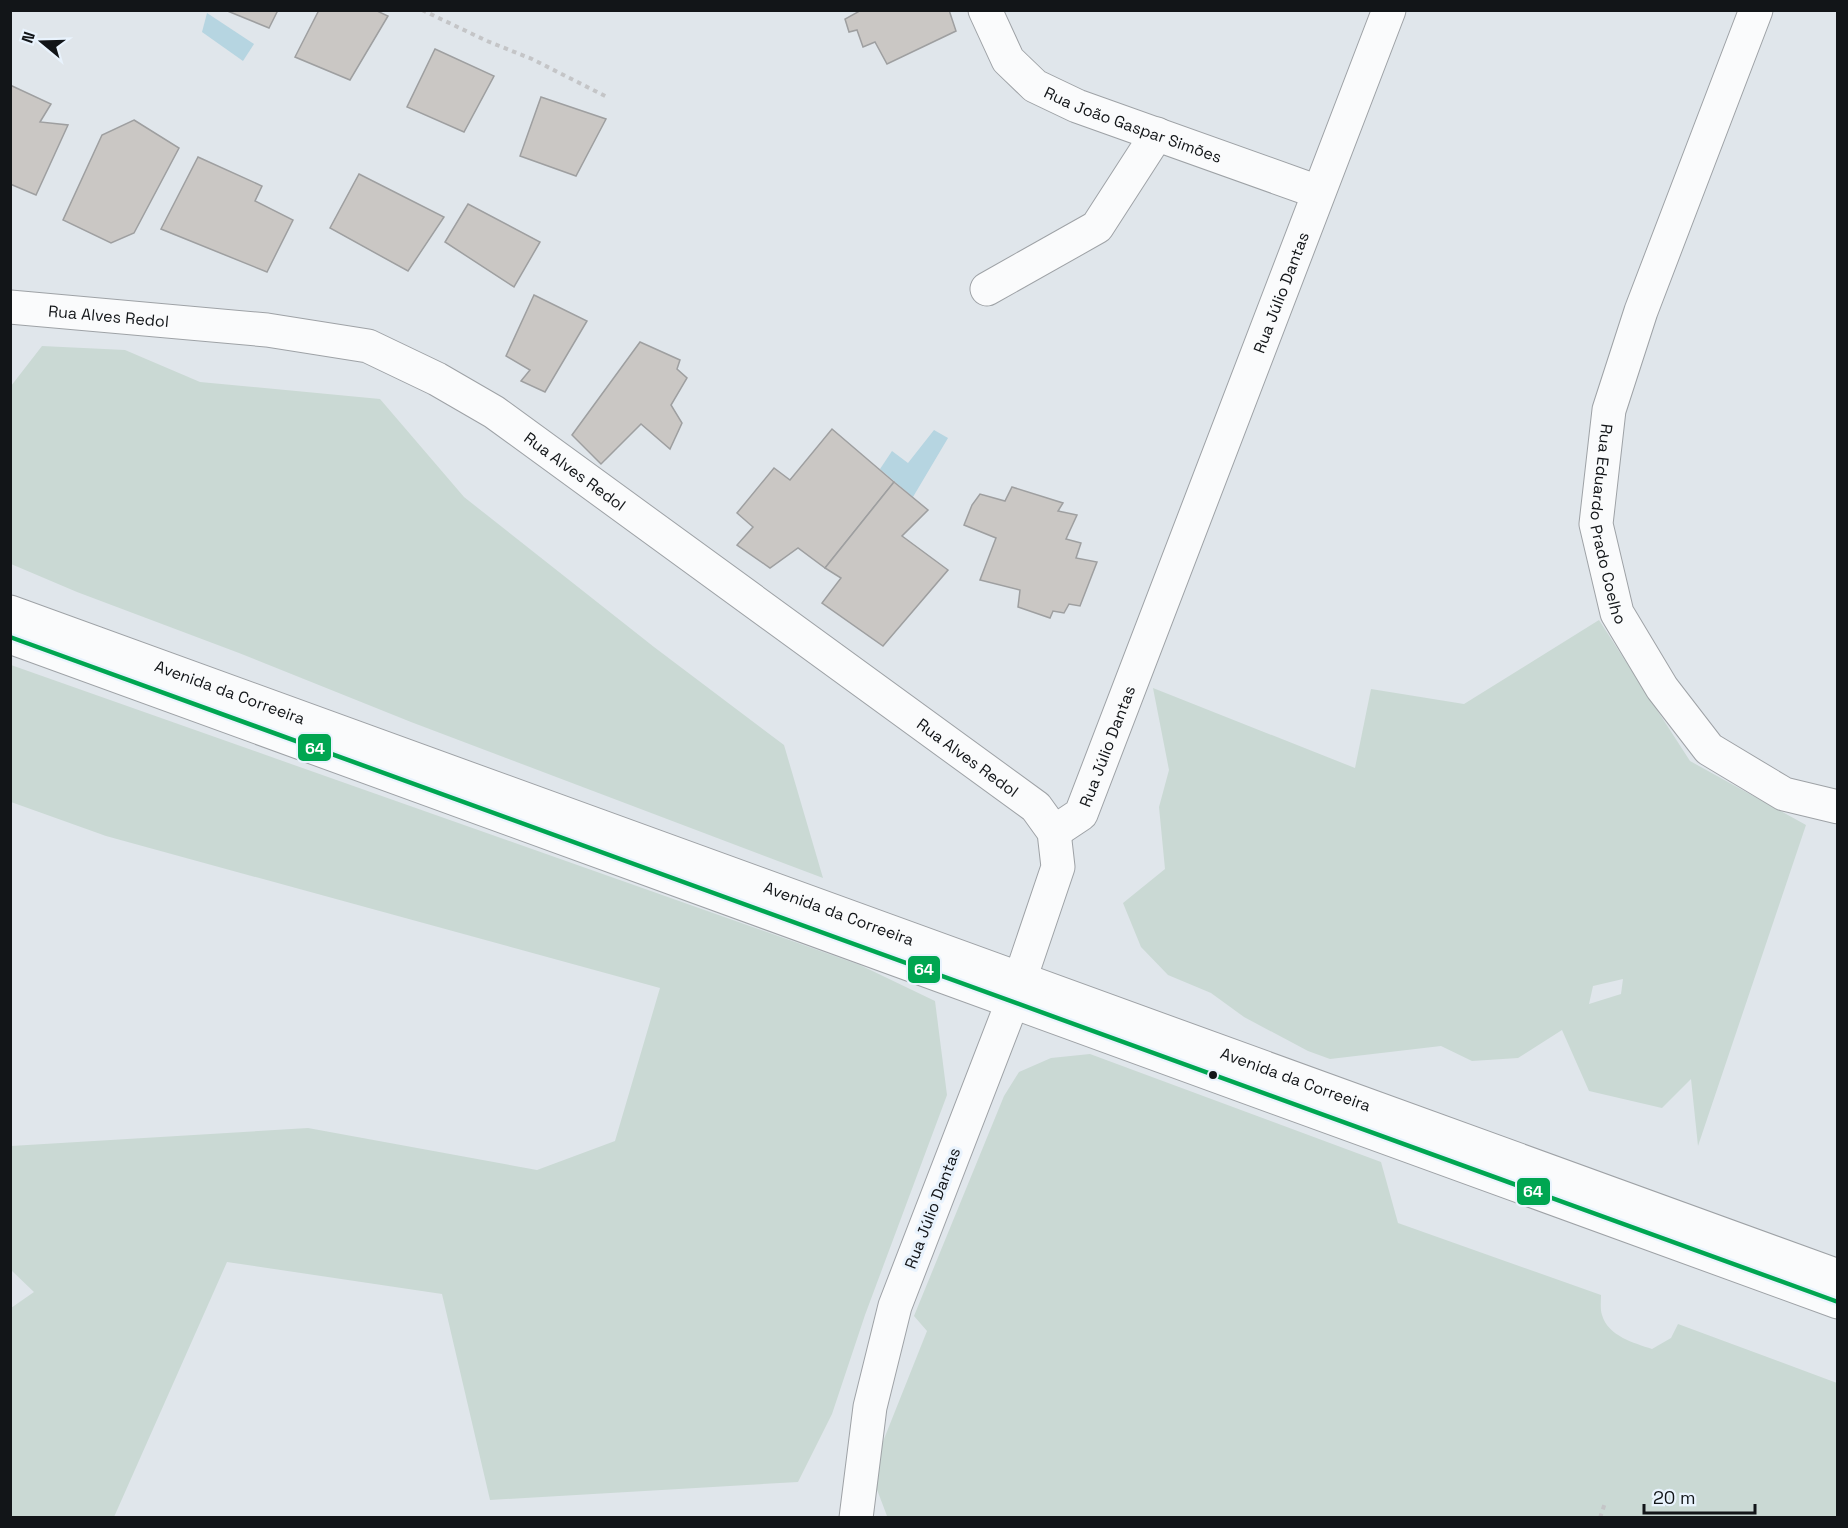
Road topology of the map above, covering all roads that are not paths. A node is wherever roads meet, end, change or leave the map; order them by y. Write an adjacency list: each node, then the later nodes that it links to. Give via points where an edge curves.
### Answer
1 (984, 10): 4 (street, Rua João Gaspar Simões, via 1008,60 1035,86 1077,106)
2 (1389, 10): 5 (street, Rua Júlio Dantas)
3 (1756, 10): 10 (street, Rua Eduardo Prado Coelho, via 1641,311 1609,410 1596,524 1617,613 1662,688 1708,749 1784,794)
4 (1157, 134): 5 (street, Rua João Gaspar Simões); 6 (street, via 1097,227)
5 (1318, 192): 11 (street, Rua Júlio Dantas, via 1081,814)
6 (987, 289)
7 (10, 307): 11 (street, Rua Alves Redol, via 267,330 368,346 437,379 494,412 1016,792 1035,807)
8 (10, 612): 12 (street, Avenida da Correeira)
9 (10, 637): 12 (street, Avenida da Correeira)
10 (1838, 807)
11 (1054, 832): 12 (street, Rua Júlio Dantas, via 1058,867)
12 (1016, 991): 13 (street, Avenida da Correeira); 14 (street, Avenida da Correeira); 15 (street, Rua Júlio Dantas, via 895,1306 870,1407)
13 (1838, 1276)
14 (1838, 1302)
15 (856, 1518)

